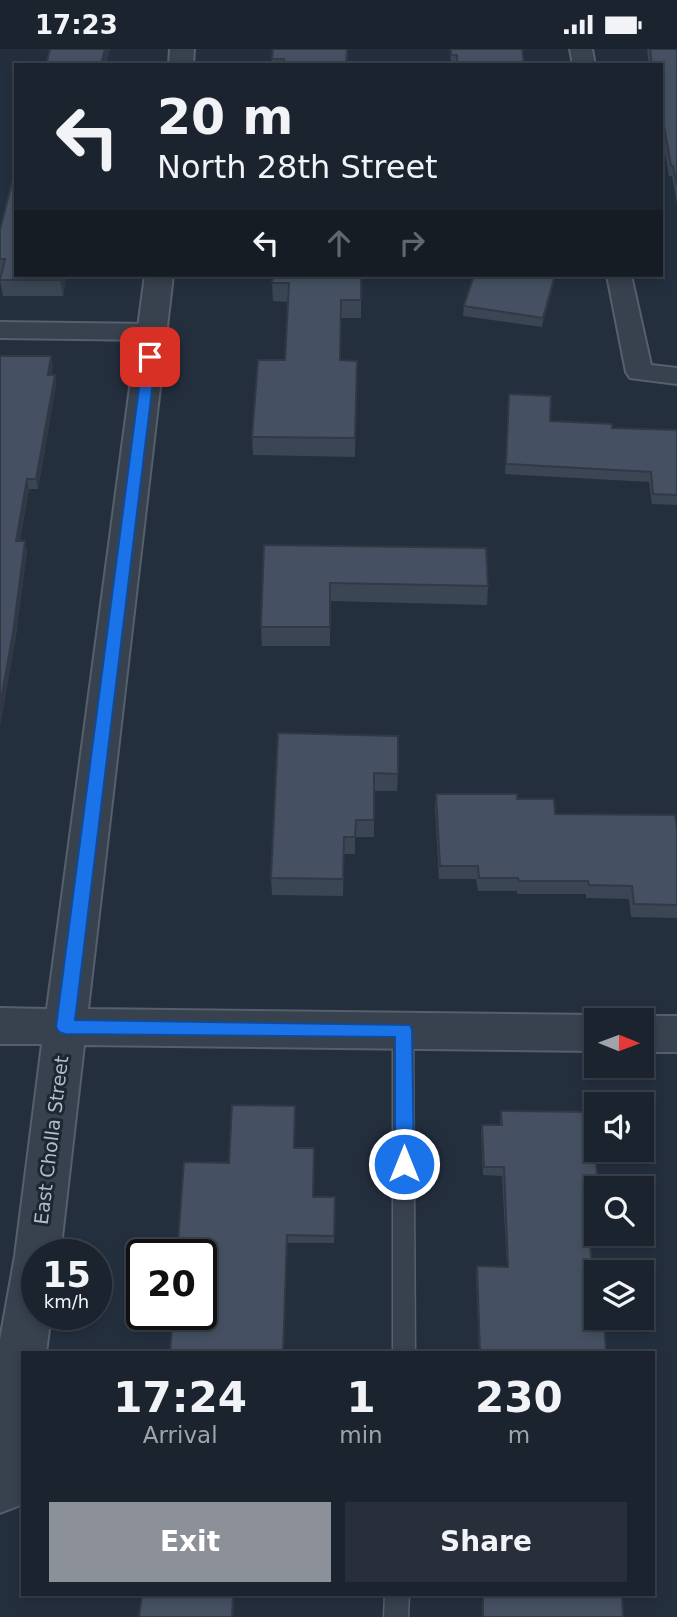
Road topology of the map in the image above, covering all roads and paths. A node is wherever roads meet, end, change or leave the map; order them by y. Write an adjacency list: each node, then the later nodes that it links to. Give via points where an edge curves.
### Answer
1 (159, 277): 4 (street, East Cholla Street)
2 (619, 277): 5 (street, via 639,372)
3 (0, 330): 4 (street)
4 (153, 332): 7 (street, East Cholla Street)
5 (677, 376)
6 (0, 1026): 7 (street)
7 (65, 1027): 8 (street); 12 (street, East Cholla Street)
8 (404, 1030): 9 (street); 15 (lane)
9 (584, 1033)
10 (654, 1034): 11 (street)
11 (677, 1034)
12 (39, 1239)
13 (26, 1330): 14 (street, East Cholla Street)
14 (23, 1351)
15 (404, 1351)
16 (21, 1363): 17 (street, East Cholla Street)
17 (0, 1487)
18 (397, 1596): 19 (lane)
19 (396, 1617)

